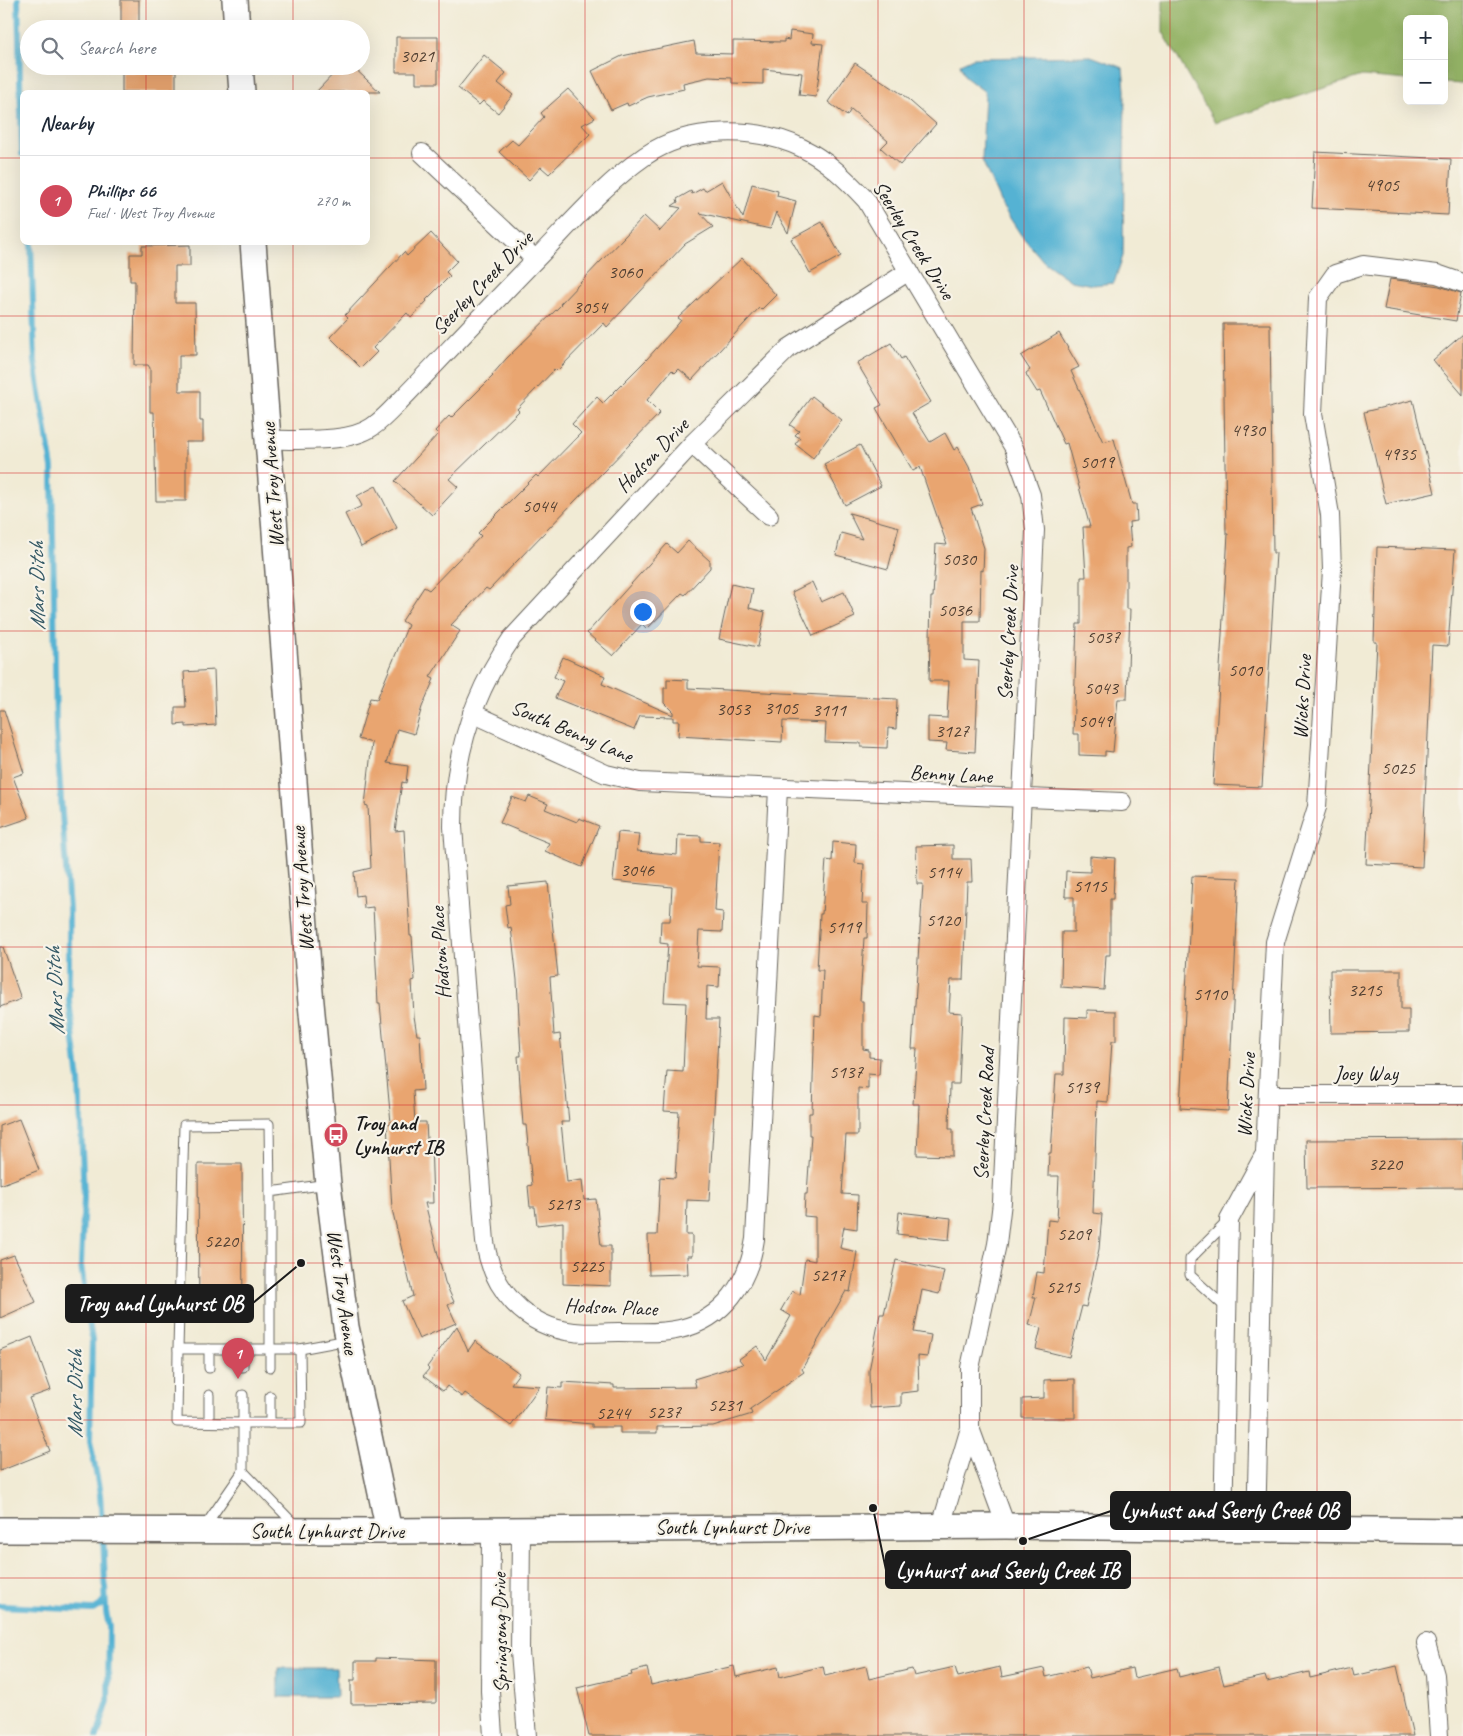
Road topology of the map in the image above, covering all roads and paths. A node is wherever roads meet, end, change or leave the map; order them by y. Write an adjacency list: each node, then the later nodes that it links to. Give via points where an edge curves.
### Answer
1 (234, 0): 2 (main road)
2 (236, 20)
3 (241, 75): 4 (main road)
4 (242, 90)
5 (422, 153): 7 (street)
6 (254, 245): 10 (main road, West Troy Avenue)
7 (535, 259): 8 (street, Seerley Creek Drive, via 617,178 645,156 664,145 696,136 740,133 802,148 845,178 866,200); 10 (street, Seerley Creek Drive, via 372,427 354,435)
8 (909, 271): 11 (street, Hodson Drive, via 798,340); 15 (street, Seerley Creek Drive, via 1014,448 1031,495 1035,541)
9 (1463, 283): 18 (street, Wicks Drive, via 1437,274 1364,265 1334,274 1318,298 1313,414 1330,515 1332,570 1318,807 1275,942)
10 (269, 440): 20 (main road, West Troy Avenue, via 310,992)
11 (692, 444): 12 (street); 13 (street, Hodson Drive, via 512,638 491,670)
12 (769, 516)
13 (472, 713): 14 (street, South Benny Lane, via 617,778 646,783); 14 (street, Hodson Place, via 457,769 453,827 485,1242 491,1267 504,1293 531,1318 560,1330 662,1332 687,1327 717,1311 736,1292 746,1275 755,1239)
14 (778, 789): 15 (street, Benny Lane)
15 (1022, 800): 16 (street, Benny Lane); 39 (street, Seerley Creek Road, via 1002,1202 997,1244 972,1356)
16 (1122, 802)
17 (1463, 1095): 18 (street, Joey Way)
18 (1268, 1096): 19 (street, Wicks Drive)
19 (1265, 1152): 22 (street, Wicks Drive); 45 (street, Wicks Drive)
20 (328, 1184): 21 (lane); 24 (main road, West Troy Avenue)
21 (270, 1192): 25 (lane, via 269,1124 184,1125); 28 (lane)
22 (1229, 1220): 23 (street, Wicks Drive); 23 (lane, via 1190,1259 1190,1275)
23 (1227, 1309): 44 (street, Wicks Drive)
24 (348, 1340): 29 (lane); 50 (main road, West Troy Avenue)
25 (178, 1349): 26 (lane); 36 (lane, via 177,1422)
26 (209, 1349): 27 (lane); 32 (lane)
27 (243, 1349): 28 (lane); 30 (lane)
28 (270, 1349): 29 (lane); 31 (lane)
29 (300, 1349): 38 (lane, via 301,1423)
30 (243, 1367)
31 (270, 1367)
32 (209, 1368)
33 (209, 1395): 36 (lane)
34 (243, 1395): 37 (lane)
35 (270, 1396): 38 (lane)
36 (209, 1422): 37 (lane)
37 (243, 1423): 38 (lane); 40 (lane)
38 (270, 1423)
39 (970, 1428): 41 (street, Seerley Creek Road); 42 (street, Seerley Creek Road)
40 (243, 1471): 47 (lane); 49 (lane)
41 (940, 1526): 42 (main road, South Lynhurst Drive); 43 (main road, South Lynhurst Drive)
42 (1006, 1526): 44 (main road, South Lynhurst Drive)
43 (522, 1529): 48 (main road, South Lynhurst Drive); 54 (street, Springsong Drive, via 520,1652)
44 (1223, 1529): 45 (main road, South Lynhurst Drive)
45 (1256, 1529): 51 (main road, South Lynhurst Drive)
46 (0, 1530): 47 (main road, South Lynhurst Drive)
47 (202, 1530): 49 (main road, South Lynhurst Drive)
48 (491, 1530): 50 (main road, South Lynhurst Drive); 53 (street, Springsong Drive, via 490,1691)
49 (300, 1531): 50 (main road, South Lynhurst Drive)
50 (389, 1531)
51 (1463, 1531)
52 (1426, 1643): 55 (street, via 1436,1676)
53 (493, 1736)
54 (527, 1736)
55 (1439, 1736)

